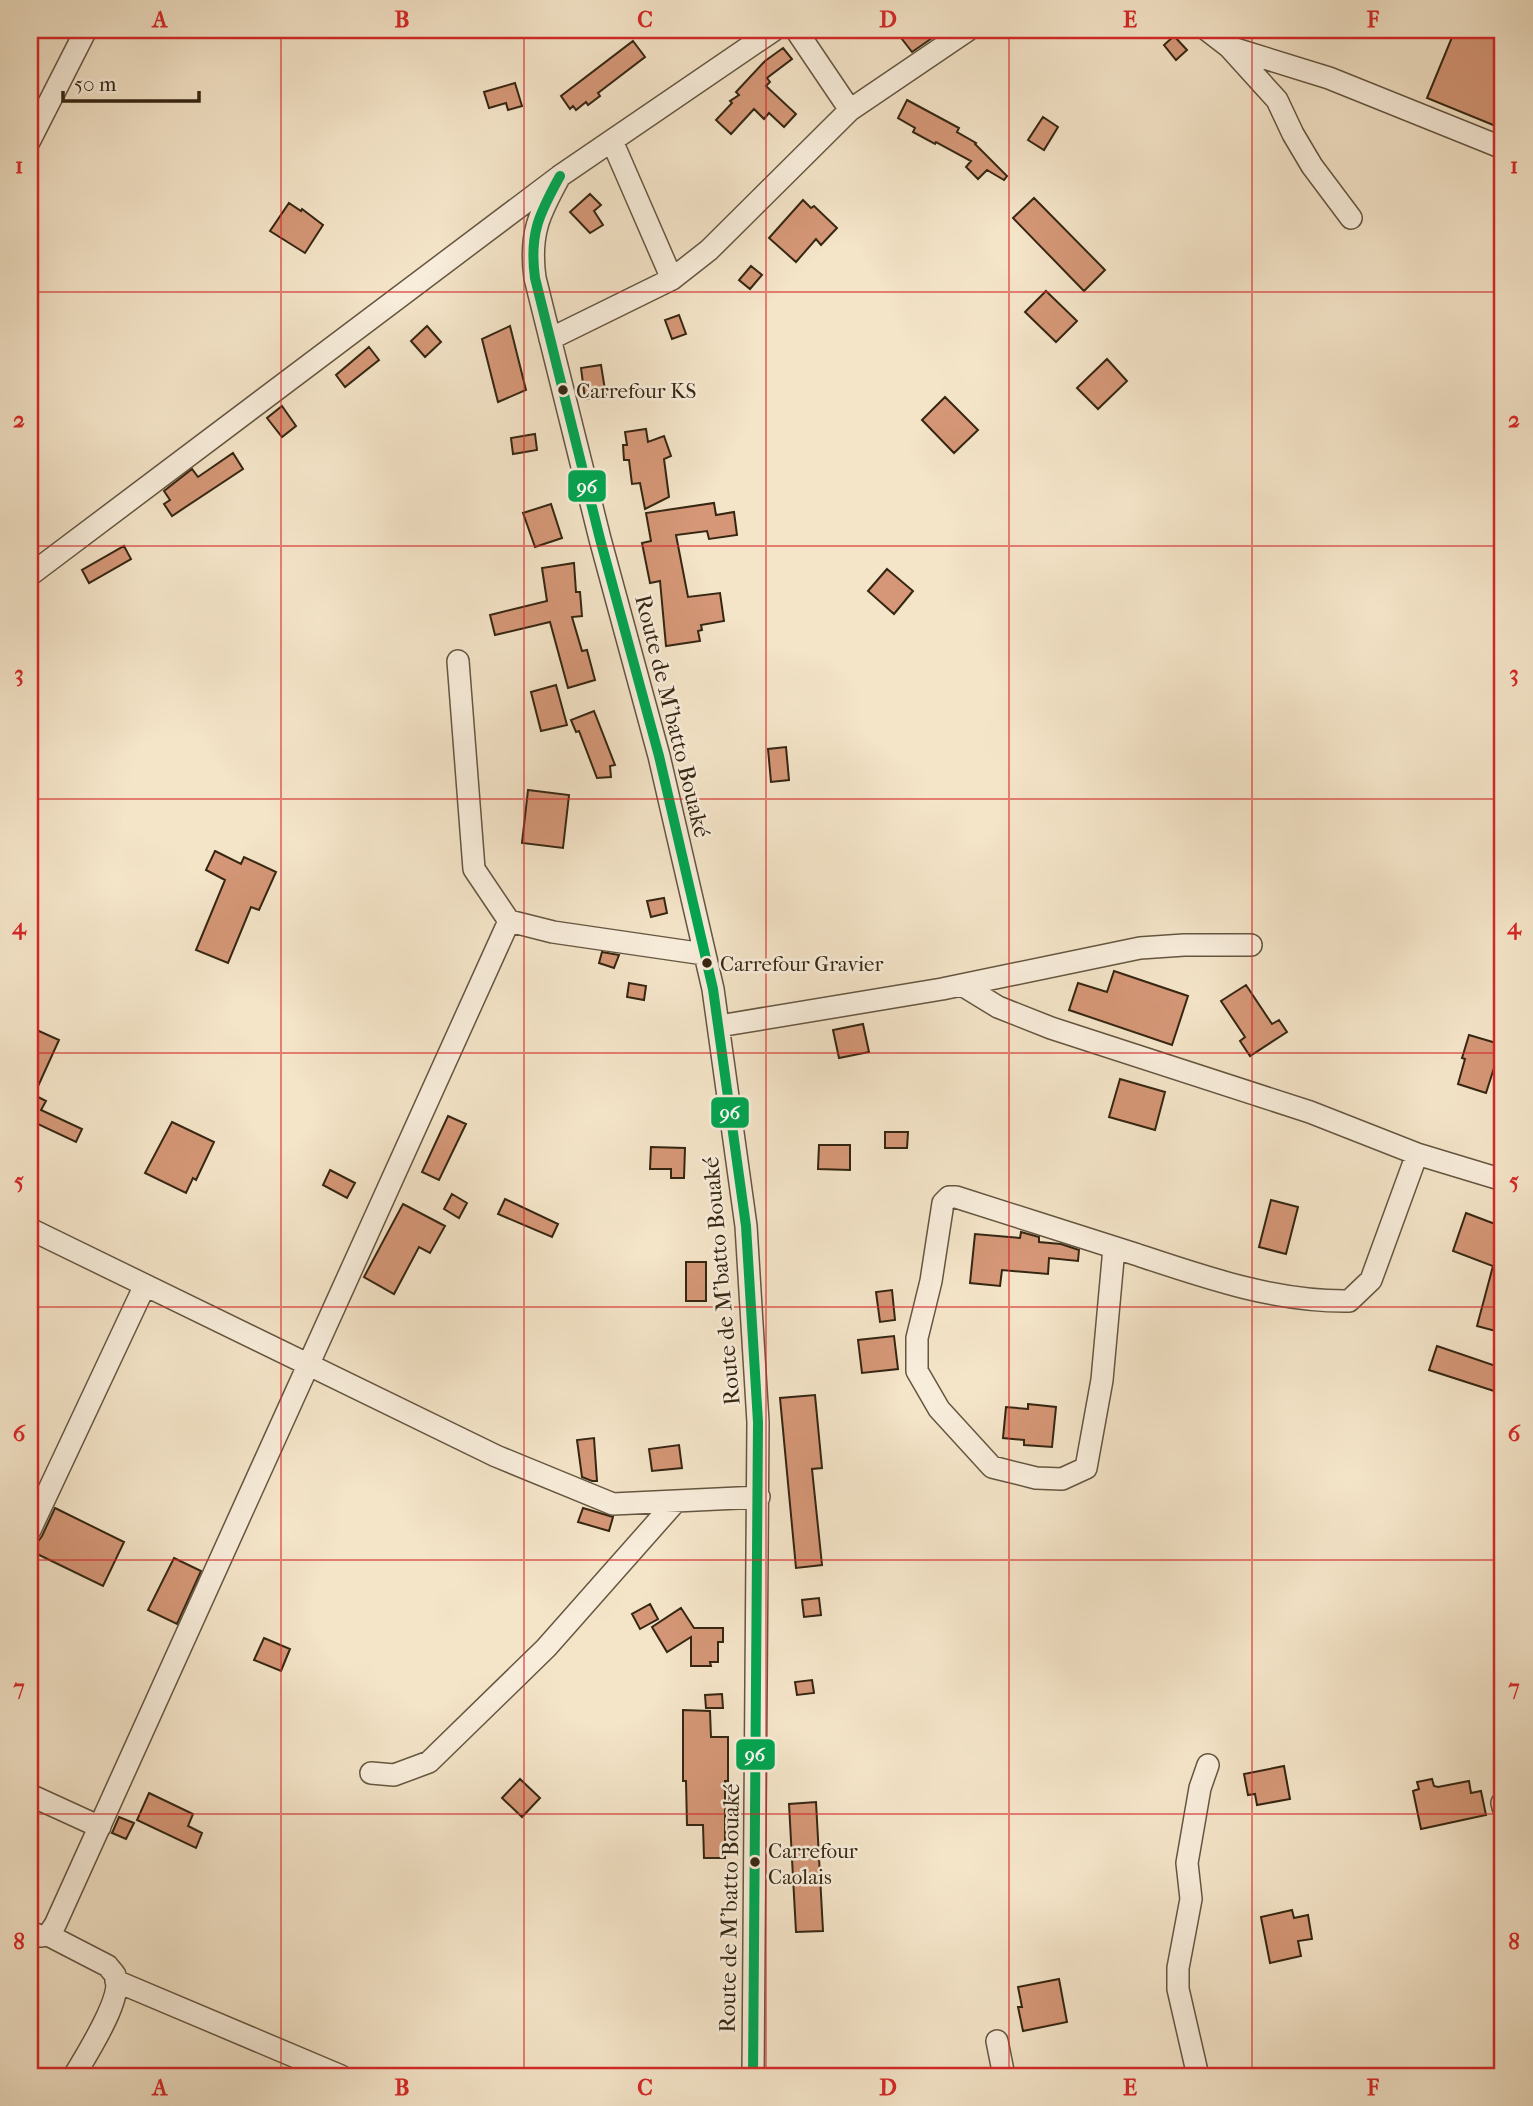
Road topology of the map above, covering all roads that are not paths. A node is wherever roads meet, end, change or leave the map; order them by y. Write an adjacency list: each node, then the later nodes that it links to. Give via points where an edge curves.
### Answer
1 (86, 30): 8 (street)
2 (774, 30): 9 (street)
3 (796, 30): 7 (street)
4 (968, 30): 7 (street)
5 (1207, 30): 6 (street)
6 (1229, 47): 10 (street, via 1329,78); 12 (street, via 1277,100 1312,166)
7 (850, 110): 13 (street, via 709,250)
8 (30, 140)
9 (612, 141): 11 (street); 13 (street)
10 (1503, 148)
11 (560, 176): 14 (street, Route de M'batto Bouaké, via 543,206 532,253); 15 (street)
12 (1351, 218)
13 (672, 279): 14 (street)
14 (550, 340): 19 (street, Route de M'batto Bouaké, via 659,756)
15 (30, 575)
16 (458, 661): 17 (street, via 474,869)
17 (509, 921): 19 (street, via 553,932); 27 (street)
18 (1251, 945): 20 (street, via 1140,948)
19 (704, 954): 21 (street, Route de M'batto Bouaké)
20 (962, 985): 21 (street); 22 (street, via 998,1007 1051,1028 1310,1112)
21 (719, 1026): 28 (street, Route de M'batto Bouaké, via 746,1226)
22 (1417, 1154): 23 (street); 25 (street, via 1371,1280 1349,1301 1317,1301 1230,1285)
23 (1503, 1180)
24 (30, 1229): 26 (street)
25 (1114, 1248): 25 (street, via 1102,1380 1086,1468 1062,1479 992,1467 939,1409 917,1371 917,1338 943,1203 956,1197)
26 (145, 1285): 27 (street); 30 (street)
27 (310, 1365): 29 (street, via 496,1456 612,1504); 34 (street)
28 (759, 1497): 29 (street); 40 (street, Route de M'batto Bouaké)
29 (676, 1501): 32 (street, via 546,1648 429,1762 394,1775)
30 (30, 1531)
31 (1208, 1765): 42 (street, via 1187,1863 1191,1899 1178,1968 1178,1989)
32 (371, 1773)
33 (30, 1795): 34 (street)
34 (100, 1828): 35 (street, via 55,1925)
35 (39, 1934): 36 (street, via 108,1966)
36 (116, 1981): 38 (street, via 109,2015); 39 (street)
37 (997, 2041): 41 (street)
38 (74, 2076)
39 (341, 2076)
40 (753, 2076)
41 (1004, 2076)
42 (1198, 2076)

